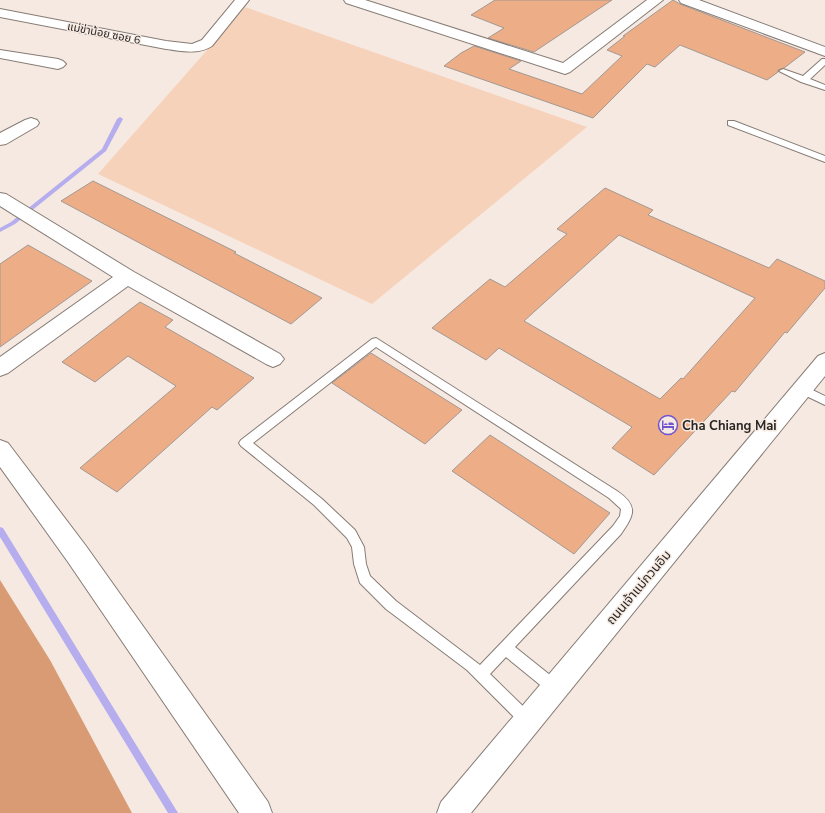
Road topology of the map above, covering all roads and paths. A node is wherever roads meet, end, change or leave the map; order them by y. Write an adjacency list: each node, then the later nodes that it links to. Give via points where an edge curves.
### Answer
1 (242, 0): 5 (street, แม่ข่าน้อย ซอย 6, via 207,43 196,48)
2 (352, 0): 3 (street, via 565,69)
3 (656, 0)
4 (686, 0): 6 (street)
5 (0, 13)
6 (825, 52)
7 (0, 54): 9 (street)
8 (825, 61): 11 (lane)
9 (58, 64)
10 (783, 71): 11 (lane)
11 (804, 80): 12 (lane)
12 (825, 88)
13 (31, 123): 15 (street)
14 (730, 123): 16 (lane)
15 (0, 140)
16 (825, 159)
17 (0, 198): 18 (street)
18 (127, 277): 19 (street); 21 (street)
19 (273, 358)
20 (825, 361): 22 (street, ถนนเจ้าแม่กวนอิม)
21 (0, 368)
22 (802, 389): 23 (lane); 27 (street, ถนนเจ้าแม่กวนอิม)
23 (825, 401)
24 (0, 449): 29 (street, via 77,554)
25 (506, 648): 26 (lane); 26 (lane, via 617,530 627,515 627,507 601,487 376,342 244,443 318,502 351,534 358,547 365,579 391,605); 27 (lane)
26 (481, 674): 28 (lane)
27 (555, 688): 28 (street, ถนนเจ้าแม่กวนอิม)
28 (528, 721): 30 (street, ถนนเจ้าแม่กวนอิม)
29 (258, 813)
30 (452, 813)

